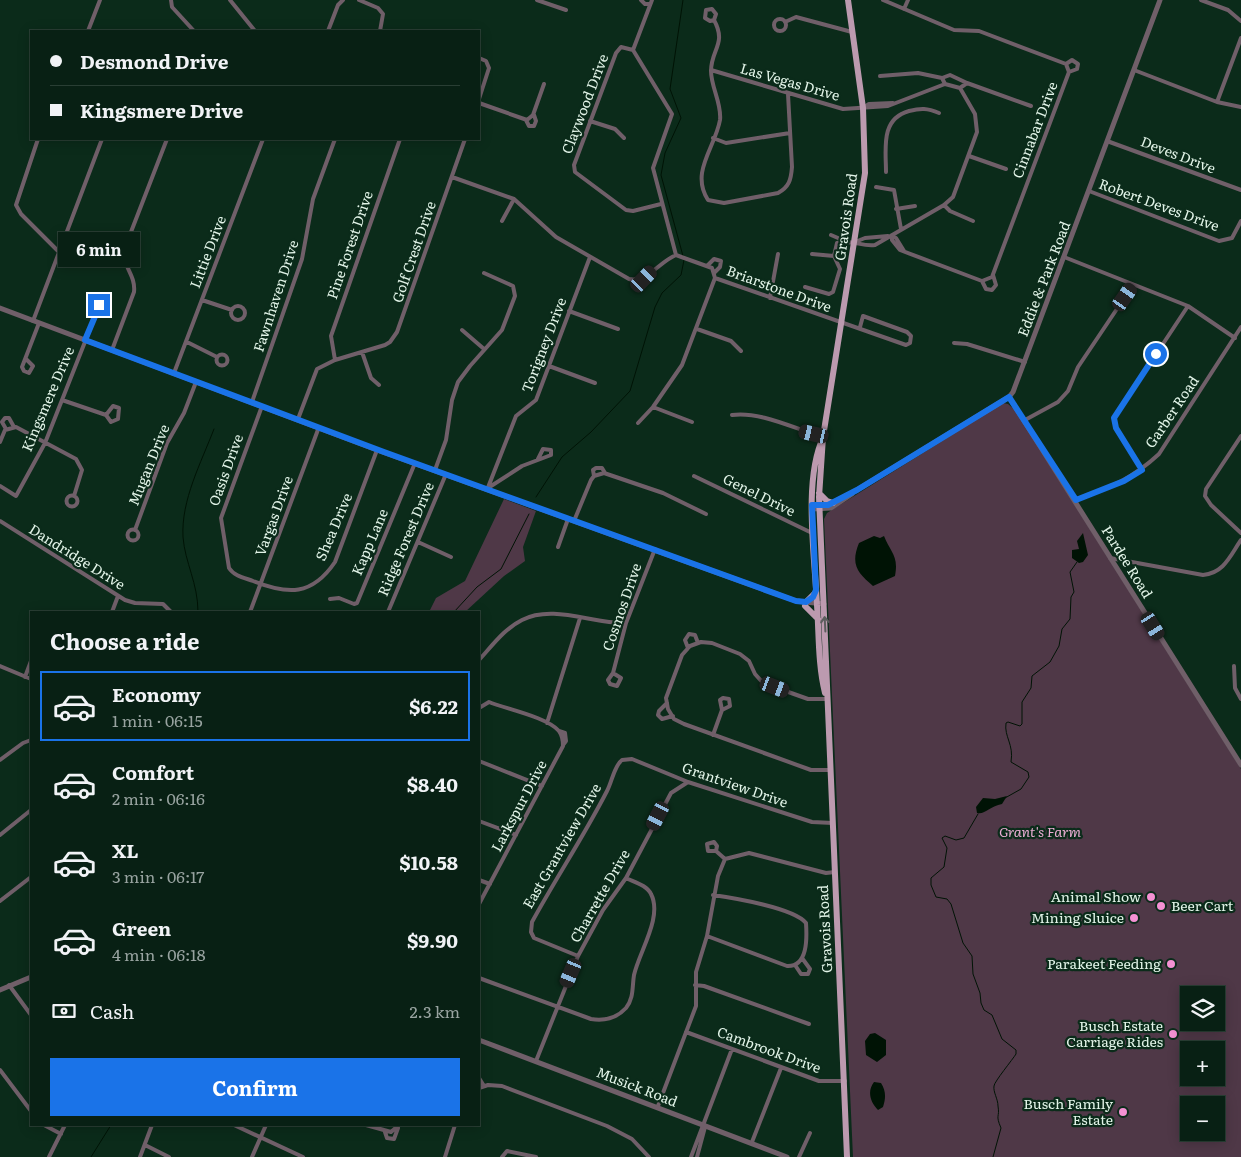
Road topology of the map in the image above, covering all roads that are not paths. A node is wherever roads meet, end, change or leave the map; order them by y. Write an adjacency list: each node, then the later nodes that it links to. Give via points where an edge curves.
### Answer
1 (100, 0): 19 (street)
2 (171, 0): 20 (street, via 172,7)
3 (230, 0): 21 (street)
4 (343, 0): 22 (street)
5 (359, 0): 23 (street, via 378,8 383,14)
6 (537, 0): 15 (street)
7 (641, 0): 13 (street, via 646,4)
8 (848, 0): 24 (main road, Gravois Road)
9 (883, 0): 14 (street)
10 (908, 0): 14 (street)
11 (1160, 0): 30 (street, Eddie & Park Road)
12 (1201, 0): 17 (street, via 1228,10)
13 (651, 2): 26 (street)
14 (904, 8): 28 (street, via 954,30 979,31)
15 (566, 10)
16 (714, 20): 29 (street, via 720,40)
17 (1241, 21)
18 (785, 22): 24 (street, via 796,17)
19 (88, 30)
20 (193, 30)
21 (254, 30)
22 (328, 30)
23 (380, 30)
24 (852, 32): 45 (main road, Gravois Road)
25 (1241, 38): 41 (street)
26 (633, 50): 50 (street, Claywood Drive, via 625,47 618,50); 70 (street, via 672,114 653,168)
27 (480, 58): 39 (street, via 486,61 488,68)
28 (1066, 64): 31 (street, Cinnabar Drive); 31 (street, via 1072,60 1078,64 1076,70)
29 (711, 70): 38 (street, Las Vegas Drive); 53 (street, via 720,120)
30 (1134, 70): 41 (street); 61 (street, Eddie & Park Road)
31 (1069, 72): 92 (street, Cinnabar Drive)
32 (880, 76): 33 (street, via 918,73)
33 (942, 78): 34 (street, via 950,75); 36 (street)
34 (967, 83): 37 (street); 43 (street)
35 (544, 84): 48 (street)
36 (946, 84): 37 (street); 40 (street, Las Vegas Drive)
37 (960, 88): 62 (street, via 977,124)
38 (788, 94): 45 (street, Las Vegas Drive, via 843,109); 51 (street)
39 (480, 96)
40 (900, 102): 45 (street, Las Vegas Drive, via 869,104); 47 (street)
41 (1218, 102): 44 (street)
42 (480, 104): 49 (street)
43 (1031, 106)
44 (1241, 107)
45 (863, 108): 81 (main road, Gravois Road, via 865,173)
46 (940, 112): 47 (street, via 923,108)
47 (903, 113): 64 (street, via 888,127)
48 (534, 115): 49 (street); 49 (street, via 534,126 529,126)
49 (526, 120)
50 (590, 121): 52 (street, via 615,129); 70 (street, Claywood Drive, via 574,172 626,210)
51 (790, 133): 53 (street, via 726,143); 53 (street, via 791,179 786,189 724,203 708,200 704,193 702,174)
52 (624, 138)
53 (713, 138)
54 (38, 140): 82 (street, via 16,205)
55 (102, 140): 82 (street)
56 (167, 140): 116 (street, via 125,248 124,261 134,282 134,292)
57 (263, 140): 98 (street, Littie Drive)
58 (334, 140): 130 (street, Fawnhaven Drive, via 313,199 302,259)
59 (400, 140): 121 (street, Pine Forest Drive, via 331,336)
60 (465, 140): 65 (street, Golf Crest Drive)
61 (1108, 140): 67 (street, Deves Drive); 68 (street, Eddie & Park Road)
62 (969, 156): 63 (street); 71 (street, via 953,197)
63 (1006, 170)
64 (886, 172)
65 (452, 177): 69 (street); 118 (street, Golf Crest Drive, via 397,332 390,342)
66 (876, 187): 73 (street, via 894,190)
67 (1241, 190)
68 (1089, 191): 76 (street, Robert Deves Drive, via 1219,240 1232,238); 87 (street, Eddie & Park Road)
69 (514, 198): 74 (street); 88 (street, via 556,237)
70 (661, 204): 85 (street)
71 (944, 205): 75 (street); 77 (street)
72 (915, 206): 73 (street)
73 (896, 209): 77 (street)
74 (502, 221)
75 (973, 221)
76 (1241, 221)
77 (901, 229): 79 (street)
78 (831, 235): 80 (street)
79 (890, 236): 81 (street); 81 (street, via 864,246); 94 (street, via 898,248)
80 (845, 241): 81 (street); 86 (street, via 838,243)
81 (855, 242): 105 (main road, Gravois Road)
82 (59, 252): 104 (street)
83 (778, 254): 97 (street)
84 (812, 254): 86 (street)
85 (678, 256): 88 (street, via 636,281); 89 (street, Briarstone Drive)
86 (834, 256): 96 (street, via 840,269 834,292 829,294)
87 (1064, 256): 95 (street); 122 (street, Eddie & Park Road)
88 (590, 257): 103 (street, Torigney Drive)
89 (708, 265): 90 (street, Briarstone Drive); 90 (street, Briarstone Drive, via 714,259 721,261)
90 (715, 272): 93 (street, Briarstone Drive)
91 (484, 273): 115 (street, via 509,282 515,296 502,330)
92 (992, 275): 94 (street, Cinnabar Drive); 94 (street, Cinnabar Drive, via 996,285 992,290 986,289)
93 (715, 278): 97 (street, Briarstone Drive); 109 (street)
94 (982, 281)
95 (1133, 285): 99 (street); 136 (street, via 1078,367 1068,391 1058,402)
96 (805, 287)
97 (770, 298): 105 (street, Briarstone Drive)
98 (202, 300): 102 (street); 113 (street, Littie Drive)
99 (1188, 306): 111 (street); 150 (street, via 1114,418 1116,428)
100 (0, 308): 104 (street)
101 (96, 308): 112 (street, Kingsmere Drive)
102 (232, 310)
103 (569, 310): 108 (street); 123 (street, Torigney Drive)
104 (36, 322): 112 (street); 120 (street)
105 (842, 324): 106 (street, Briarstone Drive); 142 (main road, Gravois Road)
106 (860, 327): 106 (street, Briarstone Drive, via 863,316 907,332 911,336 910,342 906,345)
107 (1241, 327): 111 (street, Garber Road)
108 (618, 329)
109 (698, 329): 117 (street, via 731,341); 132 (street, via 682,365)
110 (462, 330): 115 (street)
111 (1235, 338): 150 (street, Garber Road, via 1159,454)
112 (85, 340): 116 (street); 129 (street, Kingsmere Drive)
113 (187, 342): 119 (street); 124 (street, Littie Drive)
114 (954, 343): 122 (street)
115 (484, 349): 149 (street, via 458,382 446,440)
116 (112, 350): 124 (street)
117 (741, 350)
118 (362, 352): 121 (street, Golf Crest Drive); 127 (street, via 371,378)
119 (217, 357)
120 (26, 359)
121 (334, 360): 135 (street, Golf Crest Drive, via 313,374)
122 (1024, 362): 128 (street, Eddie & Park Road)
123 (549, 366): 126 (street); 154 (street, Torigney Drive, via 536,400 513,421)
124 (174, 373): 125 (street)
125 (196, 382): 130 (street); 164 (street, Mugan Drive, via 184,414 167,443)
126 (595, 383)
127 (379, 385)
128 (1009, 397): 136 (street, Pardee Road); 155 (street)
129 (62, 400): 133 (street); 145 (street, Kingsmere Drive)
130 (252, 402): 131 (street)
131 (262, 406): 135 (street); 173 (street, Oasis Drive, via 221,518 229,568 232,573)
132 (653, 407): 137 (street); 138 (street)
133 (106, 415): 133 (street, via 107,419 115,422 119,408 113,406)
134 (732, 415): 142 (street, via 751,413 799,431)
135 (298, 419): 140 (street)
136 (1025, 420): 158 (street, Pardee Road)
137 (692, 422)
138 (638, 423)
139 (14, 427): 141 (street); 141 (street, via 9,418 5,418 2,422); 145 (street)
140 (319, 427): 146 (street); 173 (street, Vargas Drive)
141 (6, 429): 144 (street)
142 (823, 436): 156 (main road, Gravois Road); 160 (main road, Gravois Road, via 815,463)
143 (1241, 436): 165 (street, via 1206,489 1205,496)
144 (0, 442)
145 (45, 443): 153 (street, Kingsmere Drive, via 16,496); 157 (street, via 76,458 80,464 81,477)
146 (377, 450): 148 (street); 173 (street, Shea Drive, via 335,562 328,572 305,589 286,591)
147 (538, 460): 154 (street, via 508,474)
148 (415, 463): 149 (street); 176 (street, Kapp Lane, via 357,603)
149 (435, 470): 151 (street)
150 (1142, 470): 158 (street, Garber Road, via 1124,481)
151 (446, 474): 154 (street); 168 (street, Ridge Forest Drive)
152 (694, 476): 166 (street, Genel Drive)
153 (0, 486)
154 (487, 490): 162 (street)
155 (857, 490): 159 (street); 160 (street, via 835,506)
156 (820, 493): 159 (main road); 160 (main road, Gravois Road)
157 (74, 496)
158 (1076, 500): 172 (street, Pardee Road)
159 (833, 503): 160 (street)
160 (816, 507): 166 (main road, Gravois Road); 178 (main road, Gravois Road)
161 (706, 514): 162 (street, via 663,493 606,473 594,476)
162 (571, 520): 169 (street); 170 (street)
163 (0, 521): 175 (street, Dandridge Drive)
164 (135, 530)
165 (1241, 533)
166 (814, 534): 174 (main road, Gravois Road)
167 (1241, 540): 172 (street, via 1215,574 1203,575)
168 (418, 542): 171 (street); 182 (street, Ridge Forest Drive)
169 (558, 547)
170 (655, 549): 177 (street); 185 (street, Cosmos Drive)
171 (451, 557)
172 (1110, 558): 207 (street, Pardee Road)
173 (260, 584): 181 (street, Vargas Drive)
174 (816, 590): 177 (main road); 178 (main road, Gravois Road)
175 (118, 596): 179 (street); 180 (street, Dandridge Drive, via 135,603 163,604)
176 (330, 599)
177 (805, 604): 178 (street); 184 (main road)
178 (821, 605): 184 (main road, Gravois Road); 195 (main road, Gravois Road, one-way to 178, via 828,683)
179 (112, 611)
180 (170, 611)
181 (250, 611)
182 (388, 611)
183 (580, 618): 185 (street); 188 (street, via 554,614 522,620 503,633); 201 (street)
184 (818, 619): 195 (main road, Gravois Road)
185 (626, 623): 192 (street, Cosmos Drive)
186 (698, 643): 187 (street); 187 (street, via 695,635 689,634 685,640); 195 (street, via 712,643 740,654 764,683 808,699)
187 (688, 648): 197 (street, via 676,668)
188 (480, 659)
189 (30, 664): 193 (street)
190 (0, 666): 193 (street)
191 (1234, 666): 196 (street, via 1234,688)
192 (613, 673)
193 (25, 677): 194 (street)
194 (30, 679)
195 (826, 699): 208 (main road, Gravois Road)
196 (1241, 699)
197 (667, 703): 200 (street); 200 (street, via 658,715 662,719)
198 (480, 707): 201 (street, Larkspur Drive, via 488,702)
199 (722, 710): 202 (street)
200 (673, 716): 202 (street, via 684,724)
201 (548, 723): 210 (street, Larkspur Drive, via 559,731 563,745)
202 (713, 735): 208 (street, via 811,770)
203 (30, 740): 205 (street)
204 (632, 759): 209 (street, Grantview Drive); 227 (street, East Grantview Drive, via 619,763 580,844 567,858 532,922 534,938)
205 (0, 760)
206 (480, 762): 210 (street)
207 (1241, 765)
208 (830, 770): 213 (main road, Gravois Road)
209 (688, 782): 213 (street, Grantview Drive, via 812,822); 219 (street, Charrette Drive, via 670,792)
210 (542, 786): 215 (street, Larkspur Drive)
211 (30, 811): 214 (street)
212 (480, 821): 215 (street)
213 (832, 823): 218 (main road, Gravois Road)
214 (0, 835)
215 (516, 835): 222 (street, Larkspur Drive)
216 (716, 851): 217 (street)
217 (725, 859): 218 (street, via 749,853 826,873); 223 (street)
218 (835, 872): 245 (main road, Gravois Road)
219 (626, 878): 227 (street, Charrette Drive, via 603,910); 235 (street, via 648,888 653,898 653,916 634,976 630,1002 612,1018 602,1021)
220 (30, 879): 224 (street)
221 (480, 880): 222 (street)
222 (490, 884): 225 (street, Larkspur Drive)
223 (713, 895): 226 (street); 228 (street, via 743,899 804,919 806,933)
224 (0, 901)
225 (480, 902)
226 (707, 936): 229 (street, via 787,966); 233 (street)
227 (578, 956): 235 (street, Charrette Drive)
228 (802, 959): 229 (street); 229 (street, via 810,969 808,974 801,974)
229 (796, 965)
230 (30, 977): 232 (street)
231 (480, 978): 235 (street)
232 (8, 985): 234 (street); 236 (street)
233 (695, 985): 237 (street); 238 (street, via 696,1006)
234 (0, 990)
235 (557, 1006): 241 (street, Charrette Drive)
236 (30, 1014)
237 (809, 1024)
238 (686, 1032): 240 (street, Cambrook Drive); 248 (street)
239 (480, 1040): 241 (street, Musick Road)
240 (732, 1049): 242 (street, Cambrook Drive); 250 (street)
241 (536, 1061): 248 (street, Musick Road)
242 (781, 1068): 245 (street, Cambrook Drive, via 819,1081); 263 (street)
243 (0, 1070): 249 (street)
244 (480, 1080): 246 (street)
245 (845, 1081): 279 (main road, Gravois Road)
246 (484, 1086): 247 (street); 274 (street, via 502,1086 607,1126 632,1139)
247 (480, 1088)
248 (658, 1106): 250 (street, Musick Road)
249 (30, 1110)
250 (705, 1125): 263 (street, Musick Road); 275 (street); 276 (street)
251 (46, 1126): 260 (street)
252 (65, 1126): 260 (street)
253 (152, 1126): 264 (street)
254 (236, 1126): 262 (street)
255 (266, 1126): 262 (street)
256 (369, 1126): 259 (street)
257 (455, 1126): 271 (street)
258 (398, 1127): 259 (street); 259 (street, via 394,1139 388,1138)
259 (384, 1132)
260 (61, 1134): 266 (street)
261 (810, 1134): 278 (street)
262 (260, 1138): 269 (street); 270 (street)
263 (752, 1142): 277 (street, Musick Road)
264 (145, 1144): 267 (street); 268 (street)
265 (514, 1156): 272 (street, via 507,1151); 273 (street, via 522,1153)
266 (49, 1157)
267 (140, 1157)
268 (169, 1157)
269 (252, 1157)
270 (303, 1157)
271 (444, 1157)
272 (502, 1157)
273 (536, 1157)
274 (648, 1157)
275 (692, 1157)
276 (697, 1157)
277 (787, 1157)
278 (799, 1157)
279 (847, 1157)

